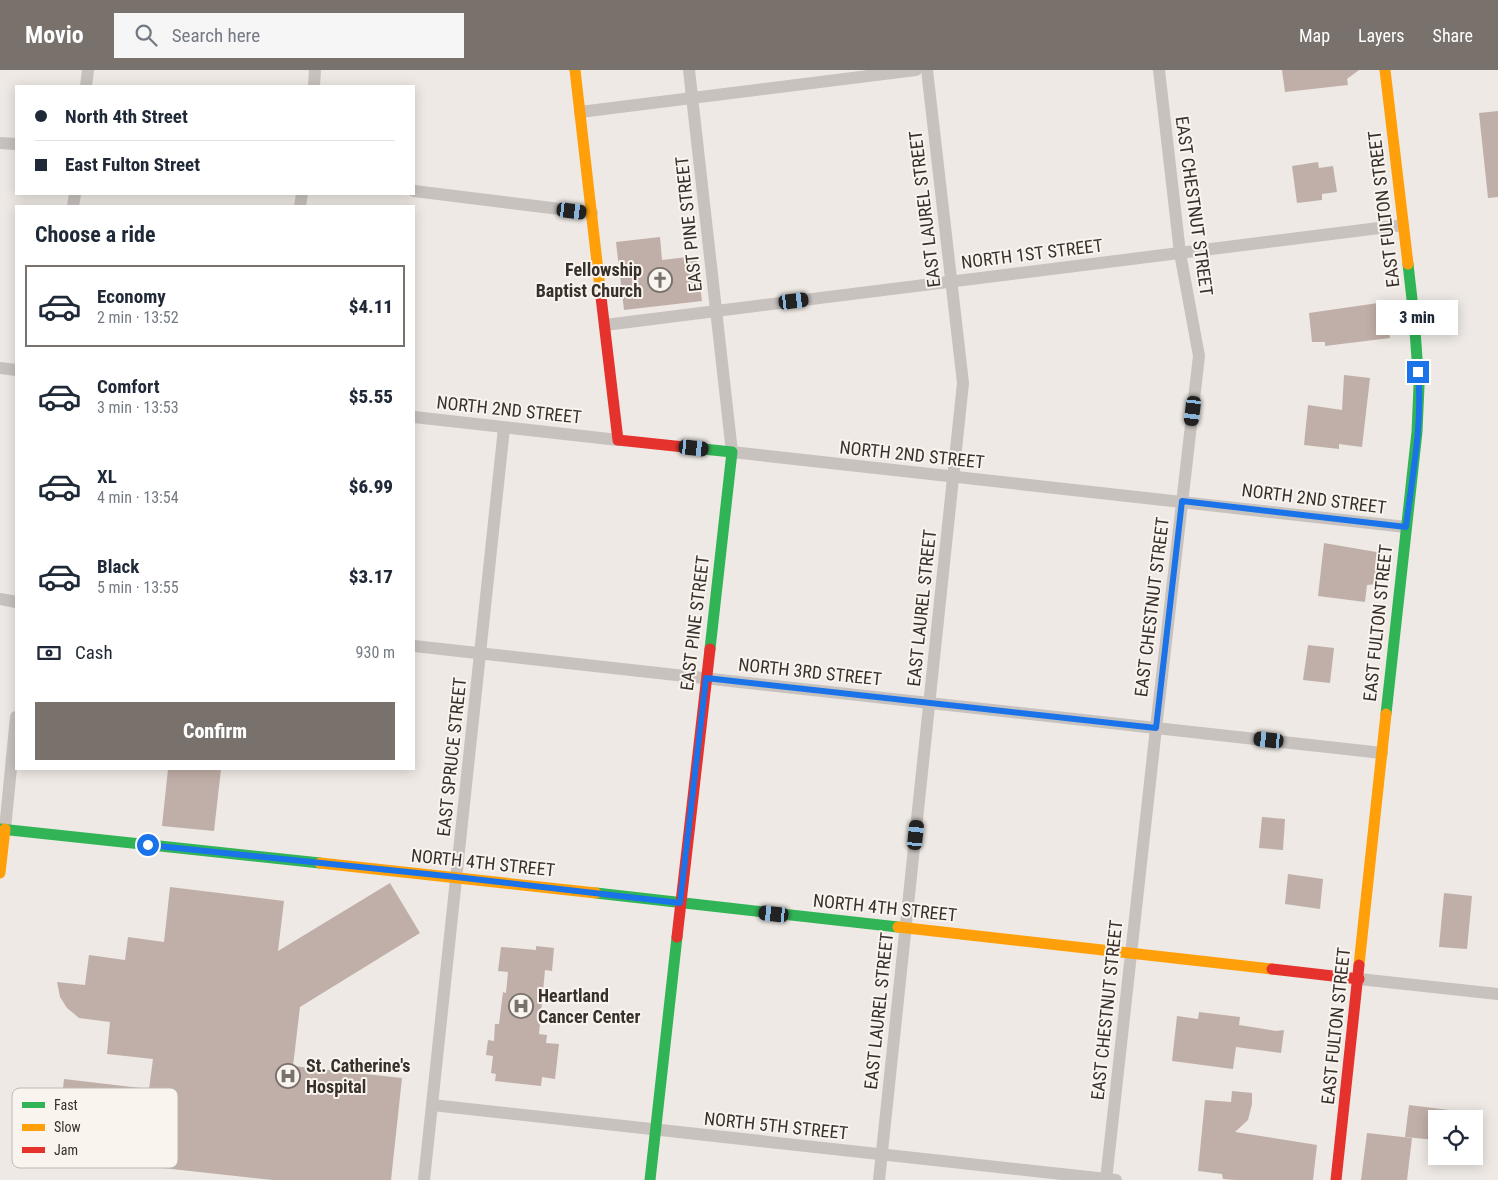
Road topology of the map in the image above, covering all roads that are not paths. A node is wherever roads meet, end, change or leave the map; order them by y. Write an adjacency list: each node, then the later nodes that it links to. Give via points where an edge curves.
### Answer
1 (88, 70): 9 (street)
2 (315, 70): 10 (street)
3 (575, 70): 12 (main road)
4 (689, 70): 11 (street, EAST PINE STREET)
5 (916, 70): 11 (street)
6 (927, 70): 19 (street, EAST LAUREL STREET)
7 (1159, 70): 18 (street, EAST CHESTNUT STREET)
8 (1385, 70): 17 (main road, EAST FULTON STREET)
9 (86, 85)
10 (314, 85)
11 (692, 98): 12 (street); 20 (street, EAST PINE STREET)
12 (580, 112): 16 (main road)
13 (0, 142): 14 (street)
14 (15, 144)
15 (415, 191): 16 (street)
16 (592, 213): 21 (main road)
17 (1403, 225): 18 (street, NORTH 1ST STREET); 30 (main road, EAST FULTON STREET, via 1419,386)
18 (1180, 253): 19 (street, NORTH 1ST STREET); 29 (street, EAST CHESTNUT STREET, via 1199,356)
19 (951, 282): 20 (street, NORTH 1ST STREET); 28 (street, EAST LAUREL STREET, via 963,383)
20 (716, 311): 21 (street, NORTH 1ST STREET); 27 (street, EAST PINE STREET)
21 (605, 325): 26 (main road)
22 (0, 368): 23 (street)
23 (15, 370)
24 (415, 418): 25 (street, NORTH 2ND STREET)
25 (504, 428): 26 (street, NORTH 2ND STREET); 34 (street, EAST SPRUCE STREET)
26 (618, 440): 27 (main road, NORTH 2ND STREET)
27 (732, 452): 28 (street, NORTH 2ND STREET); 35 (main road, EAST PINE STREET)
28 (953, 478): 29 (street, NORTH 2ND STREET); 36 (street, EAST LAUREL STREET)
29 (1182, 501): 30 (street, NORTH 2ND STREET); 38 (street, EAST CHESTNUT STREET)
30 (1406, 527): 39 (main road, EAST FULTON STREET)
31 (0, 599): 32 (street)
32 (15, 602)
33 (415, 646): 34 (street, NORTH 3RD STREET)
34 (480, 654): 35 (street, NORTH 3RD STREET); 42 (street, EAST SPRUCE STREET)
35 (706, 678): 36 (street, NORTH 3RD STREET); 43 (main road, EAST PINE STREET)
36 (930, 703): 38 (street, NORTH 3RD STREET); 44 (street, EAST LAUREL STREET)
37 (15, 725): 40 (street)
38 (1156, 728): 39 (street, NORTH 3RD STREET); 45 (street, EAST CHESTNUT STREET)
39 (1382, 753): 46 (main road, EAST FULTON STREET)
40 (2, 829): 41 (main road); 42 (main road, NORTH 4TH STREET)
41 (0, 873)
42 (456, 877): 43 (main road, NORTH 4TH STREET); 48 (street, EAST SPRUCE STREET)
43 (680, 903): 44 (main road, NORTH 4TH STREET); 49 (main road, EAST PINE STREET)
44 (906, 928): 45 (main road, NORTH 4TH STREET); 50 (street, EAST LAUREL STREET)
45 (1131, 953): 46 (main road, NORTH 4TH STREET); 54 (street, EAST CHESTNUT STREET)
46 (1359, 979): 47 (street, NORTH 4TH STREET); 55 (main road, EAST FULTON STREET)
47 (1498, 994)
48 (432, 1105): 49 (street, NORTH 5TH STREET); 51 (street, EAST SPRUCE STREET)
49 (656, 1130): 50 (street, NORTH 5TH STREET); 52 (main road, EAST PINE STREET)
50 (882, 1155): 53 (street, EAST LAUREL STREET); 54 (street, NORTH 5TH STREET)
51 (424, 1180)
52 (650, 1180)
53 (879, 1180)
54 (1110, 1180)
55 (1336, 1180)

